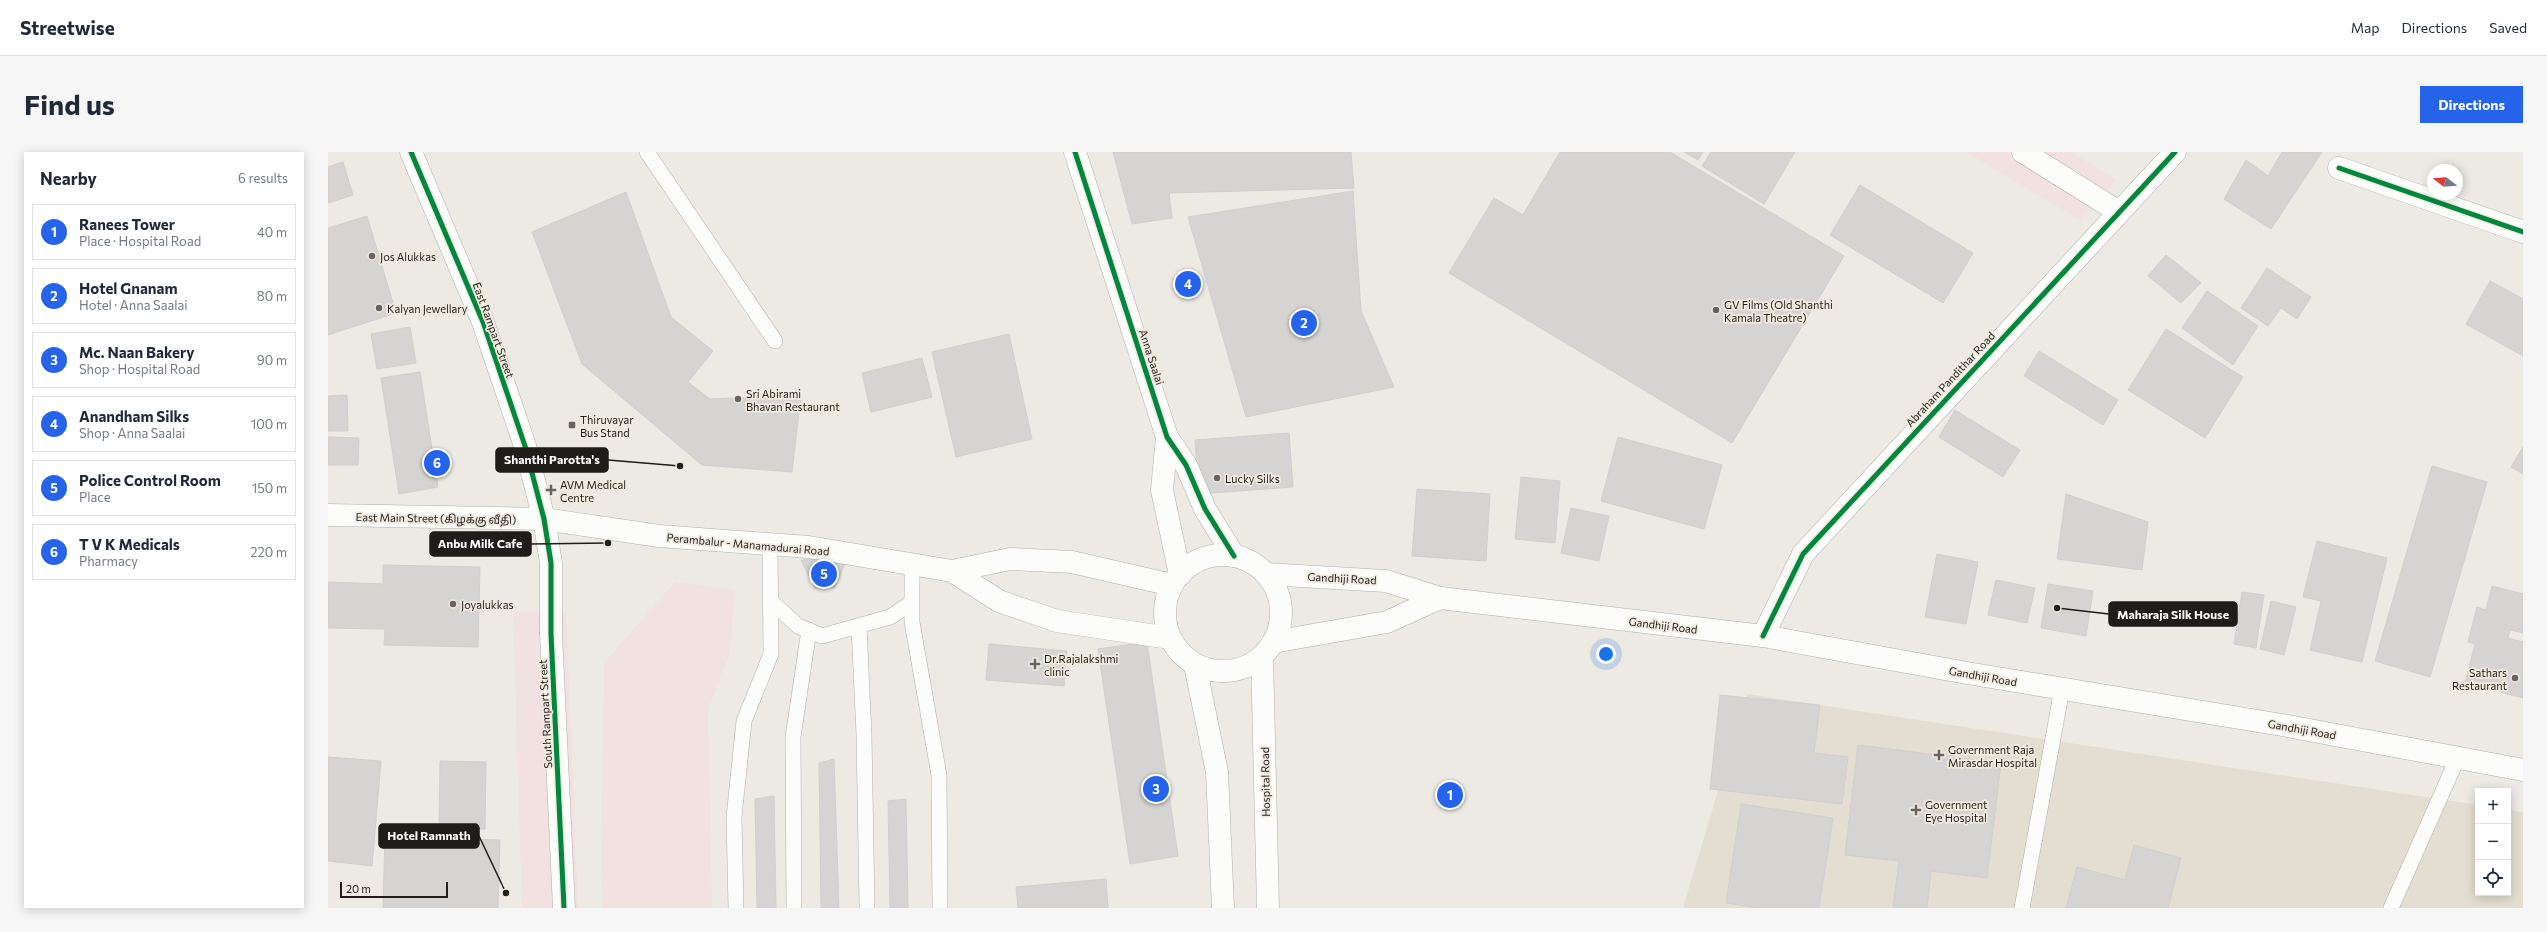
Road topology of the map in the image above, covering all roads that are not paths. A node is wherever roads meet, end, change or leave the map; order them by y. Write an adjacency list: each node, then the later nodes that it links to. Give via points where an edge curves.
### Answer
1 (411, 152): 12 (main road, East Rampart Street, via 483,322 525,446)
2 (647, 152): 9 (lane)
3 (1075, 152): 10 (main road, Anna Saalai)
4 (2023, 152): 7 (main road)
5 (2175, 152): 7 (main road, Abraham Pandithar Road)
6 (2339, 168): 8 (main road)
7 (2119, 212): 24 (main road, Abraham Pandithar Road, via 1803,554)
8 (2523, 232)
9 (775, 341)
10 (1167, 437): 14 (main road, Anna Saalai, via 1186,465 1205,509); 18 (main road, Anna Saalai, via 1162,490)
11 (328, 515): 12 (main road, East Main Street (கிழக்கு வீதி))
12 (544, 520): 13 (main road, Perambalur - Manamadurai Road, via 659,536); 31 (main road, South Rampart Street, via 551,563 551,634)
13 (770, 544): 15 (main road, Perambalur - Manamadurai Road, via 809,547); 20 (lane)
14 (1234, 556): 17 (main road, via 1251,562); 18 (main road, via 1204,558 1191,565)
15 (912, 563): 16 (main road, Perambalur - Manamadurai Road); 21 (lane)
16 (952, 571): 18 (main road, Perambalur - Manamadurai Road, via 1010,559 1072,562); 25 (main road, Perambalur - Manamadurai Road, via 999,601 1057,621)
17 (1266, 574): 19 (main road, Gandhiji Road, via 1386,581); 26 (main road, via 1276,589 1281,607 1280,625)
18 (1176, 580): 25 (main road, via 1166,602 1165,620)
19 (1440, 598): 24 (main road, Gandhiji Road); 26 (main road, via 1387,622)
20 (771, 601): 23 (lane, via 798,626); 32 (lane, via 771,654 744,728 734,817)
21 (911, 603): 22 (lane, via 890,617); 35 (lane, via 939,775)
22 (859, 627): 23 (lane, via 822,636); 34 (lane)
23 (809, 630): 33 (lane, via 792,737)
24 (1763, 636): 28 (main road, Gandhiji Road)
25 (1170, 638): 27 (main road, via 1180,653)
26 (1268, 649): 27 (main road, via 1247,666 1230,672); 37 (main road, Hospital Road)
27 (1195, 665): 36 (main road, via 1217,772)
28 (2062, 689): 29 (main road, Gandhiji Road); 38 (lane)
29 (2458, 757): 30 (main road, Gandhiji Road); 39 (lane)
30 (2523, 770)
31 (564, 908)
32 (736, 908)
33 (794, 908)
34 (867, 908)
35 (940, 908)
36 (1222, 908)
37 (1268, 908)
38 (2022, 908)
39 (2391, 908)

